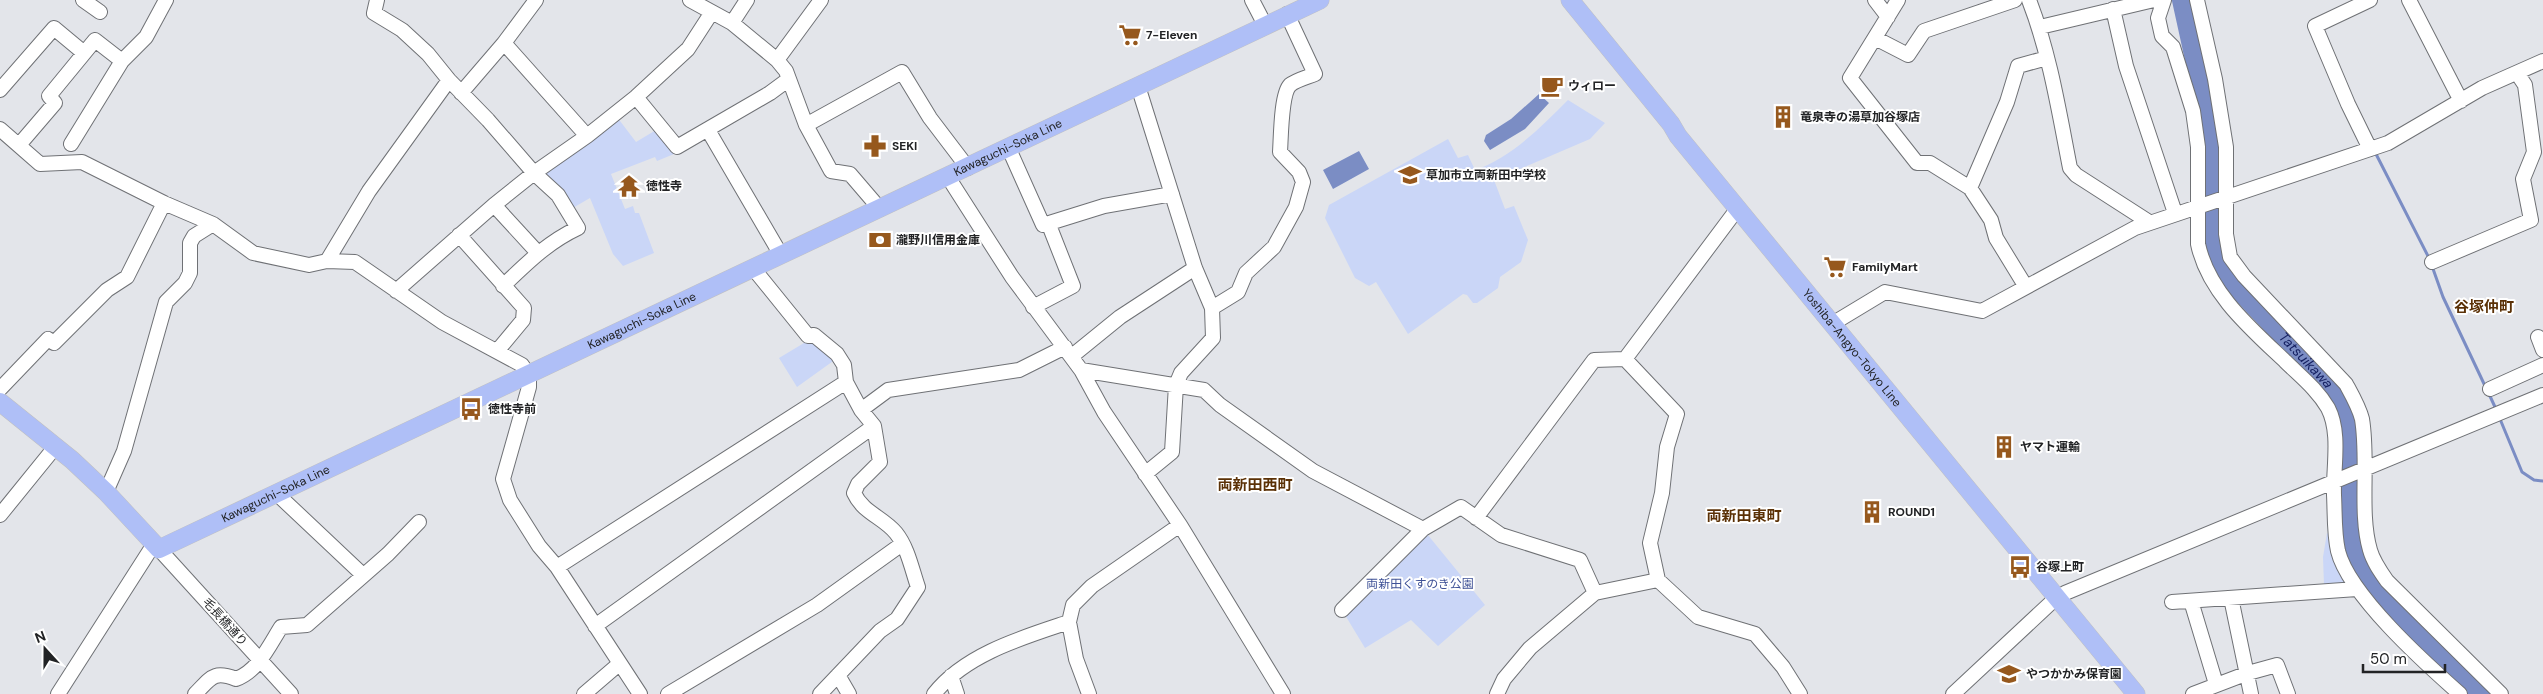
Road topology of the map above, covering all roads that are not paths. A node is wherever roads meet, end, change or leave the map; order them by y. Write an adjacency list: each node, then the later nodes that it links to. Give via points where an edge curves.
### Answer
1 (83, 0): 21 (street)
2 (166, 0): 33 (street, via 146,37)
3 (377, 0): 37 (street, via 374,13 402,30 428,54)
4 (536, 0): 29 (street)
5 (690, 0): 22 (street)
6 (747, 0): 25 (street)
7 (821, 0): 32 (street)
8 (1252, 0): 26 (street)
9 (1320, 0): 23 (main road, Kawaguchi-Soka Line)
10 (1570, 0): 61 (main road, Yoshiba-Angyo-Tokyo Line)
11 (1875, 0): 24 (street)
12 (1898, 0): 24 (street)
13 (2015, 0): 28 (street, via 1924,31 1908,55)
14 (2029, 0): 27 (street)
15 (2154, 0): 20 (street)
16 (2164, 0): 60 (street, via 2158,18 2162,36 2173,47 2193,111 2198,146)
17 (2197, 0): 57 (street, via 2216,80 2224,137)
18 (2370, 0): 50 (street, via 2316,26)
19 (2409, 0): 42 (street)
20 (2113, 9): 27 (street); 63 (street, via 2126,66)
21 (100, 12)
22 (712, 12): 25 (street); 41 (street, via 688,49)
23 (1287, 14): 26 (main road, Kawaguchi-Soka Line); 78 (street, via 1315,74 1291,84 1284,102 1280,152 1299,172 1303,182 1300,194 1274,247 1246,273 1238,292)
24 (1888, 17): 28 (street)
25 (732, 23): 32 (street)
26 (1265, 25): 38 (main road, Kawaguchi-Soka Line)
27 (2040, 27): 31 (street)
28 (1875, 38): 55 (street, via 1850,78 1917,164 1930,164)
29 (504, 42): 40 (street); 46 (street)
30 (84, 53): 33 (street, via 95,40); 39 (street, via 54,28); 48 (street, via 49,96 55,104)
31 (2047, 58): 55 (street, via 2018,66 2007,102); 64 (street, via 2070,168)
32 (777, 60): 36 (street)
33 (122, 61): 47 (street)
34 (2543, 61): 35 (street)
35 (2518, 73): 42 (street, via 2482,88); 51 (street, via 2525,85)
36 (789, 79): 43 (street); 45 (street)
37 (449, 80): 40 (street); 70 (street, via 369,192)
38 (1138, 86): 49 (main road, Kawaguchi-Soka Line); 56 (street)
39 (0, 90)
40 (461, 93): 53 (street)
41 (636, 97): 45 (street, via 677,147); 46 (street)
42 (2462, 101): 50 (street, via 2388,143)
43 (806, 125): 52 (street, via 902,72 930,118); 62 (street, via 831,171 850,174)
44 (0, 129): 48 (street)
45 (708, 130): 69 (street)
46 (587, 136): 53 (street)
47 (71, 144)
48 (19, 145): 58 (street, via 40,164 82,162)
49 (1009, 149): 52 (main road, Kawaguchi-Soka Line); 66 (street, via 1043,225)
50 (2370, 149): 57 (street)
51 (2538, 152): 71 (street, via 2523,179 2531,220)
52 (968, 168): 54 (main road, Kawaguchi-Soka Line)
53 (534, 173): 59 (street); 68 (street, via 558,195 578,228)
54 (948, 177): 62 (main road, Kawaguchi-Soka Line); 77 (street)
55 (1970, 188): 75 (street, via 1991,220 1996,238)
56 (1172, 194): 66 (street, via 1104,206); 73 (street)
57 (2223, 198): 60 (street); 95 (street, via 2230,257 2346,384 2361,417)
58 (164, 203): 65 (street); 88 (street, via 127,277 107,290 54,343 48,339)
59 (494, 205): 67 (street); 68 (street)
60 (2199, 206): 63 (street); 97 (street, via 2201,260 2222,296 2315,389 2328,410 2334,427)
61 (1738, 208): 79 (main road, Yoshiba-Angyo-Tokyo Line); 82 (street)
62 (880, 209): 69 (main road, Kawaguchi-Soka Line)
63 (2175, 213): 64 (street)
64 (2149, 222): 75 (street)
65 (213, 224): 70 (street, via 253,253 309,265); 98 (street, via 194,236 190,243 190,273 185,283 166,302 124,451)
66 (1049, 224): 77 (street, via 1072,286)
67 (458, 236): 74 (street); 76 (street)
68 (538, 253): 74 (street)
69 (781, 255): 72 (main road, Kawaguchi-Soka Line)
70 (327, 261): 76 (street, via 356,262)
71 (2432, 262)
72 (753, 268): 85 (main road, Kawaguchi-Soka Line); 86 (street, via 808,336 814,334 837,354 844,365)
73 (1195, 268): 78 (street); 81 (street)
74 (503, 286): 80 (street, via 524,308 523,320)
75 (2026, 287): 79 (street, via 1982,311 1885,292)
76 (396, 291): 80 (street, via 442,322)
77 (1033, 307): 81 (street)
78 (1212, 308): 87 (street, via 1213,338 1181,373)
79 (1832, 324): 112 (main road, Yoshiba-Angyo-Tokyo Line)
80 (498, 350): 85 (street, via 522,365)
81 (1068, 352): 84 (street); 92 (street, via 1019,370 888,390)
82 (1626, 359): 101 (street, via 1594,360); 109 (street, via 1677,414 1666,447 1662,494 1650,543)
83 (2543, 365): 89 (street)
84 (1081, 370): 87 (street); 96 (street)
85 (529, 375): 99 (main road, Kawaguchi-Soka Line); 107 (street, via 529,387 503,479 510,500 539,546)
86 (846, 382): 92 (street); 107 (street)
87 (1176, 385): 96 (street, via 1172,452); 104 (street, via 1204,390 1313,471)
88 (0, 389)
89 (2490, 389)
90 (2543, 395): 95 (street)
91 (0, 402): 94 (main road)
92 (861, 410): 93 (street)
93 (874, 426): 105 (street, via 880,462 858,484 854,493 859,503 896,532); 118 (street)
94 (56, 446): 98 (main road); 100 (street)
95 (2363, 469): 97 (street); 145 (street, via 2366,531 2370,552 2378,568 2387,581)
96 (1145, 474): 103 (street)
97 (2336, 480): 110 (street, via 2338,551 2346,573); 112 (street)
98 (106, 492): 106 (main road)
99 (276, 493): 106 (main road, Kawaguchi-Soka Line); 108 (street)
100 (0, 515)
101 (1476, 518): 104 (street, via 1461,507); 111 (street, via 1501,535 1580,560)
102 (419, 522): 108 (street)
103 (1180, 525): 117 (street, via 1092,586 1073,605); 136 (street)
104 (1423, 529): 116 (street)
105 (902, 544): 122 (street, via 918,587 897,619 880,631); 130 (street, via 817,605)
106 (157, 546): 119 (street, 毛長橋通り); 125 (street)
107 (557, 567): 118 (street)
108 (363, 575): 119 (street, via 307,625 281,627)
109 (1658, 580): 111 (street); 138 (street, via 1698,617 1755,634 1783,667)
110 (2357, 589): 113 (street); 144 (street)
111 (1596, 593): 137 (street, via 1530,648)
112 (2056, 598): 139 (street); 140 (main road, Yoshiba-Angyo-Tokyo Line)
113 (2231, 598): 114 (street); 121 (street)
114 (2192, 601): 115 (street); 124 (street)
115 (2172, 602)
116 (1342, 610)
117 (1069, 622): 123 (street, via 1008,642); 135 (street, via 1076,659)
118 (595, 626): 120 (street)
119 (260, 661): 126 (street, via 236,680 222,674 214,675); 127 (street, 毛長橋通り)
120 (619, 664): 128 (street); 129 (street)
121 (2248, 673): 124 (street); 142 (street); 143 (street, via 2277,665)
122 (838, 675): 131 (street); 132 (street)
123 (951, 676): 133 (street); 134 (street)
124 (2216, 684): 141 (street)
125 (58, 694)
126 (195, 694)
127 (291, 694)
128 (584, 694)
129 (640, 694)
130 (668, 694)
131 (820, 694)
132 (849, 694)
133 (934, 694)
134 (956, 694)
135 (1089, 694)
136 (1283, 694)
137 (1497, 694)
138 (1800, 694)
139 (1953, 694)
140 (2136, 694)
141 (2193, 694)
142 (2251, 694)
143 (2288, 694)
144 (2460, 694)
145 (2501, 694)

